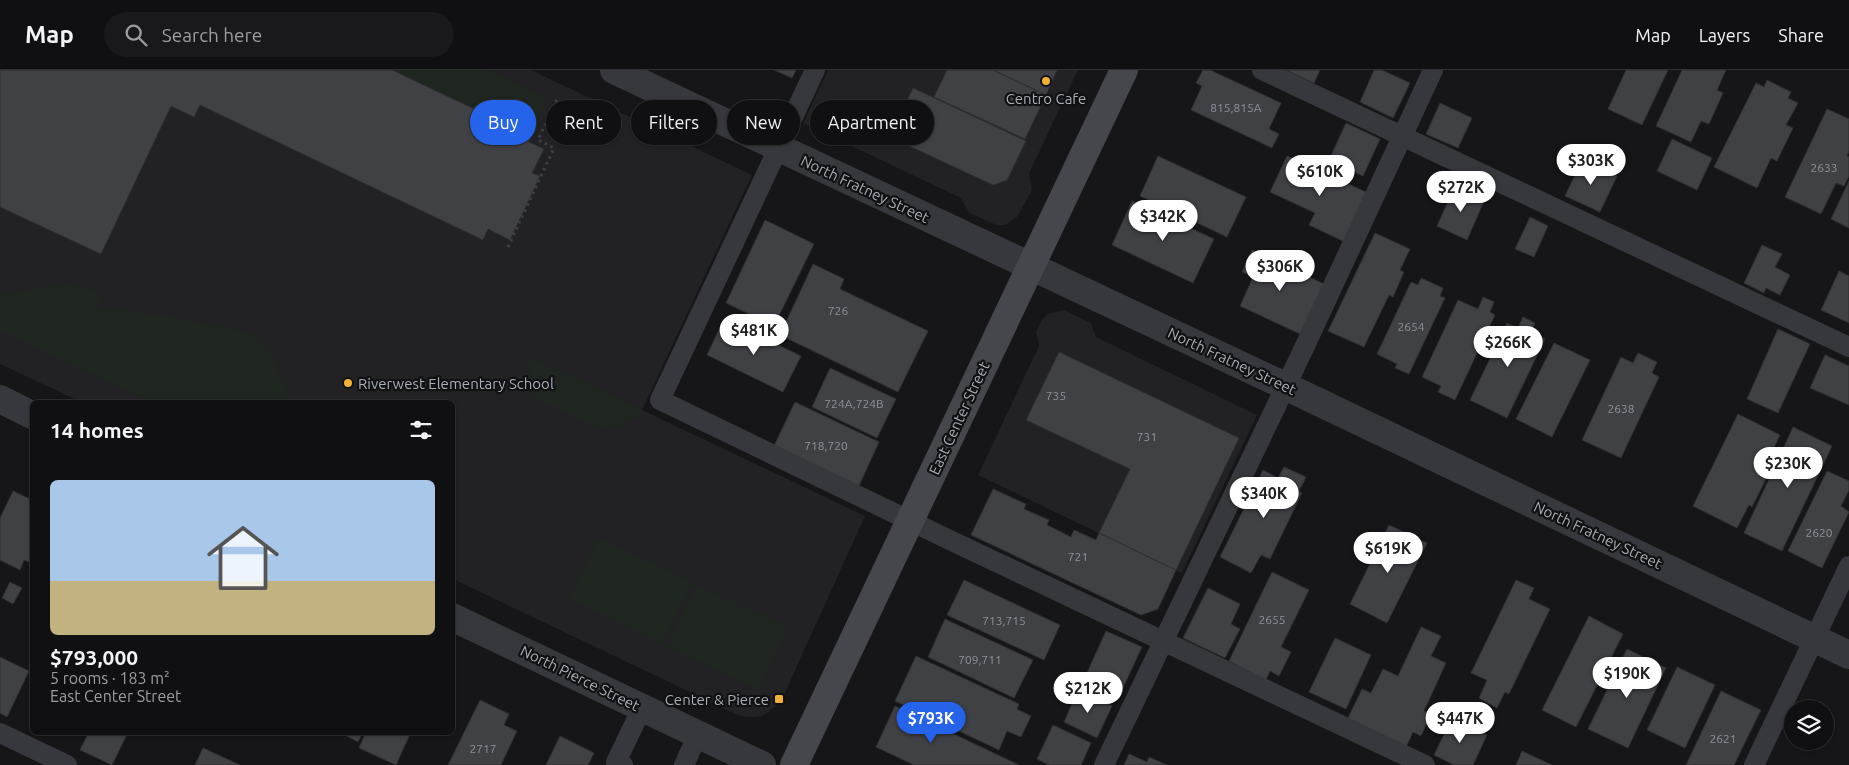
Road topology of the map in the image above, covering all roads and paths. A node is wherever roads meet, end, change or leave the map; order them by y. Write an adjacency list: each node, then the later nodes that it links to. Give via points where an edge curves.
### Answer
1 (614, 70): 8 (street, North Fratney Street)
2 (815, 70): 8 (lane)
3 (1124, 70): 10 (street, East Center Street)
4 (1262, 70): 7 (lane)
5 (1433, 70): 7 (lane)
6 (557, 99): 9 (path, via 538,140 554,148)
7 (1402, 136): 11 (lane); 12 (lane)
8 (779, 148): 10 (street, North Fratney Street); 15 (lane, via 660,400)
9 (508, 247)
10 (1030, 267): 12 (street, North Fratney Street); 15 (street, East Center Street)
11 (1849, 347)
12 (1285, 386): 18 (street, North Fratney Street); 19 (lane)
13 (0, 399): 14 (street)
14 (30, 414)
15 (910, 521): 19 (lane); 28 (street, East Center Street)
16 (1849, 566): 18 (lane)
17 (455, 618): 21 (street, North Pierce Street)
18 (1813, 638): 20 (street, North Fratney Street); 31 (lane)
19 (1162, 641): 29 (lane); 30 (lane)
20 (1849, 654)
21 (642, 708): 23 (street, North Pierce Street); 25 (lane, via 616,762)
22 (0, 733): 24 (lane)
23 (698, 734): 26 (lane); 27 (street, North Pierce Street)
24 (67, 765)
25 (623, 765)
26 (684, 765)
27 (762, 765)
28 (794, 765)
29 (1104, 765)
30 (1425, 765)
31 (1754, 765)

